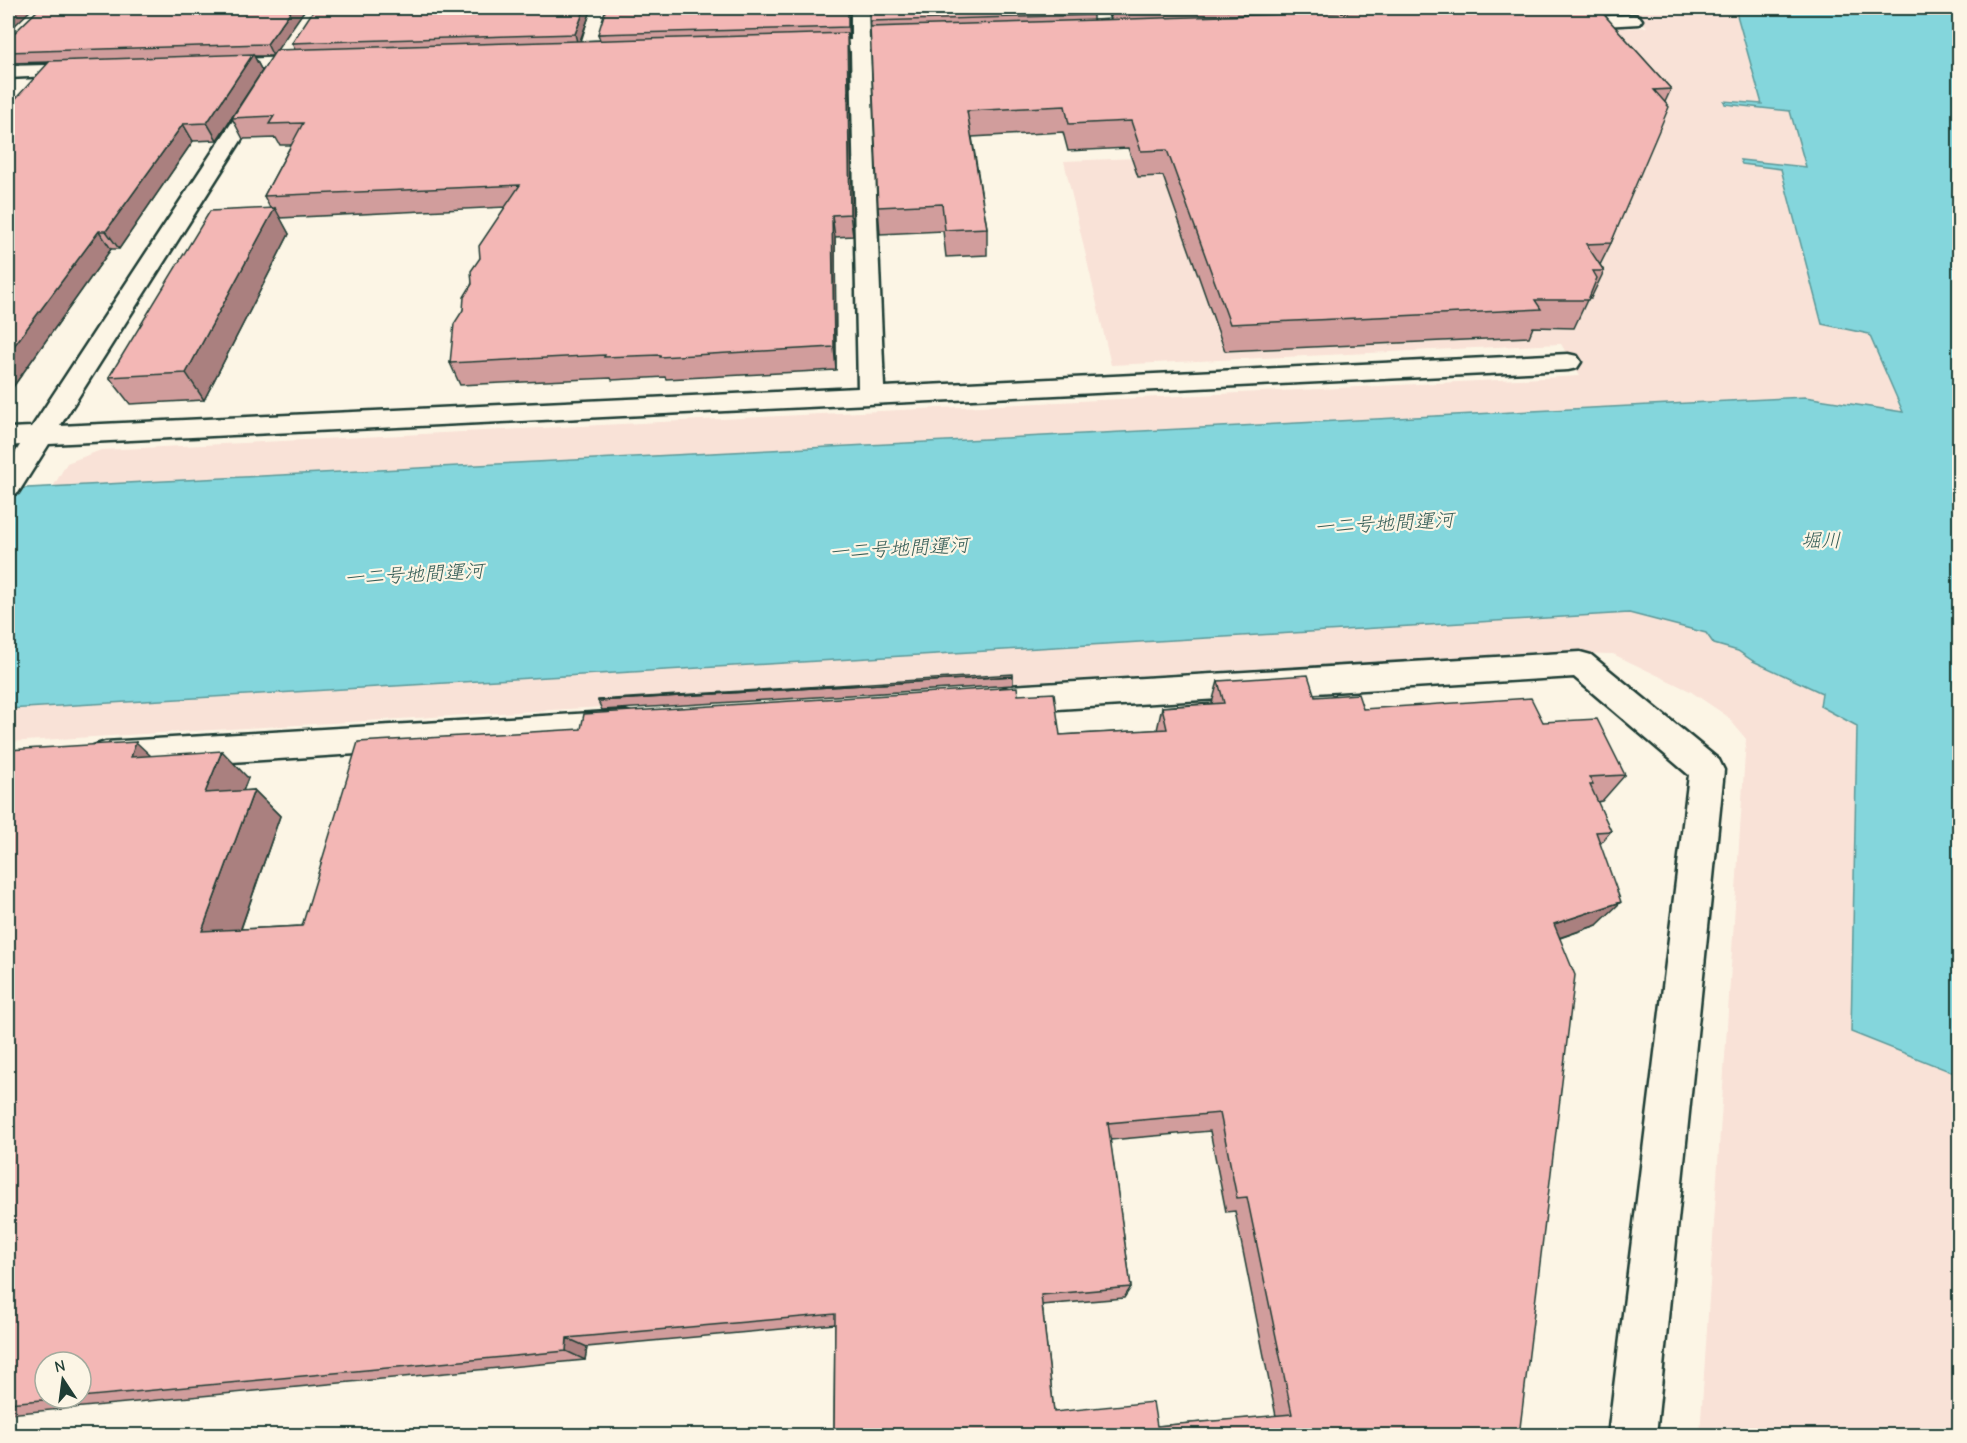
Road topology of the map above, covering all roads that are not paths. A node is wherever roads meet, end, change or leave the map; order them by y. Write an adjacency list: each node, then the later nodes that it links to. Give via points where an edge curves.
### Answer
1 (601, 8): 15 (street)
2 (859, 8): 10 (street)
3 (1097, 8): 7 (street)
4 (1633, 20): 5 (street)
5 (1551, 23)
6 (1130, 36): 7 (street)
7 (1106, 37): 8 (street)
8 (1083, 38)
9 (930, 43): 10 (street)
10 (860, 45): 11 (street); 21 (street)
11 (789, 47)
12 (611, 53): 15 (street)
13 (286, 54): 16 (street); 17 (street); 22 (street)
14 (563, 54): 15 (street)
15 (587, 54)
16 (327, 62)
17 (197, 66)
18 (102, 69): 19 (street)
19 (8, 72)
20 (1568, 362): 21 (street)
21 (872, 394): 22 (street)
22 (40, 435): 23 (street); 24 (street)
23 (8, 437)
24 (13, 477)
25 (984, 701): 28 (street, via 1580,664 1707,770)
26 (651, 722): 27 (street)
27 (79, 758)
28 (1632, 1436)

